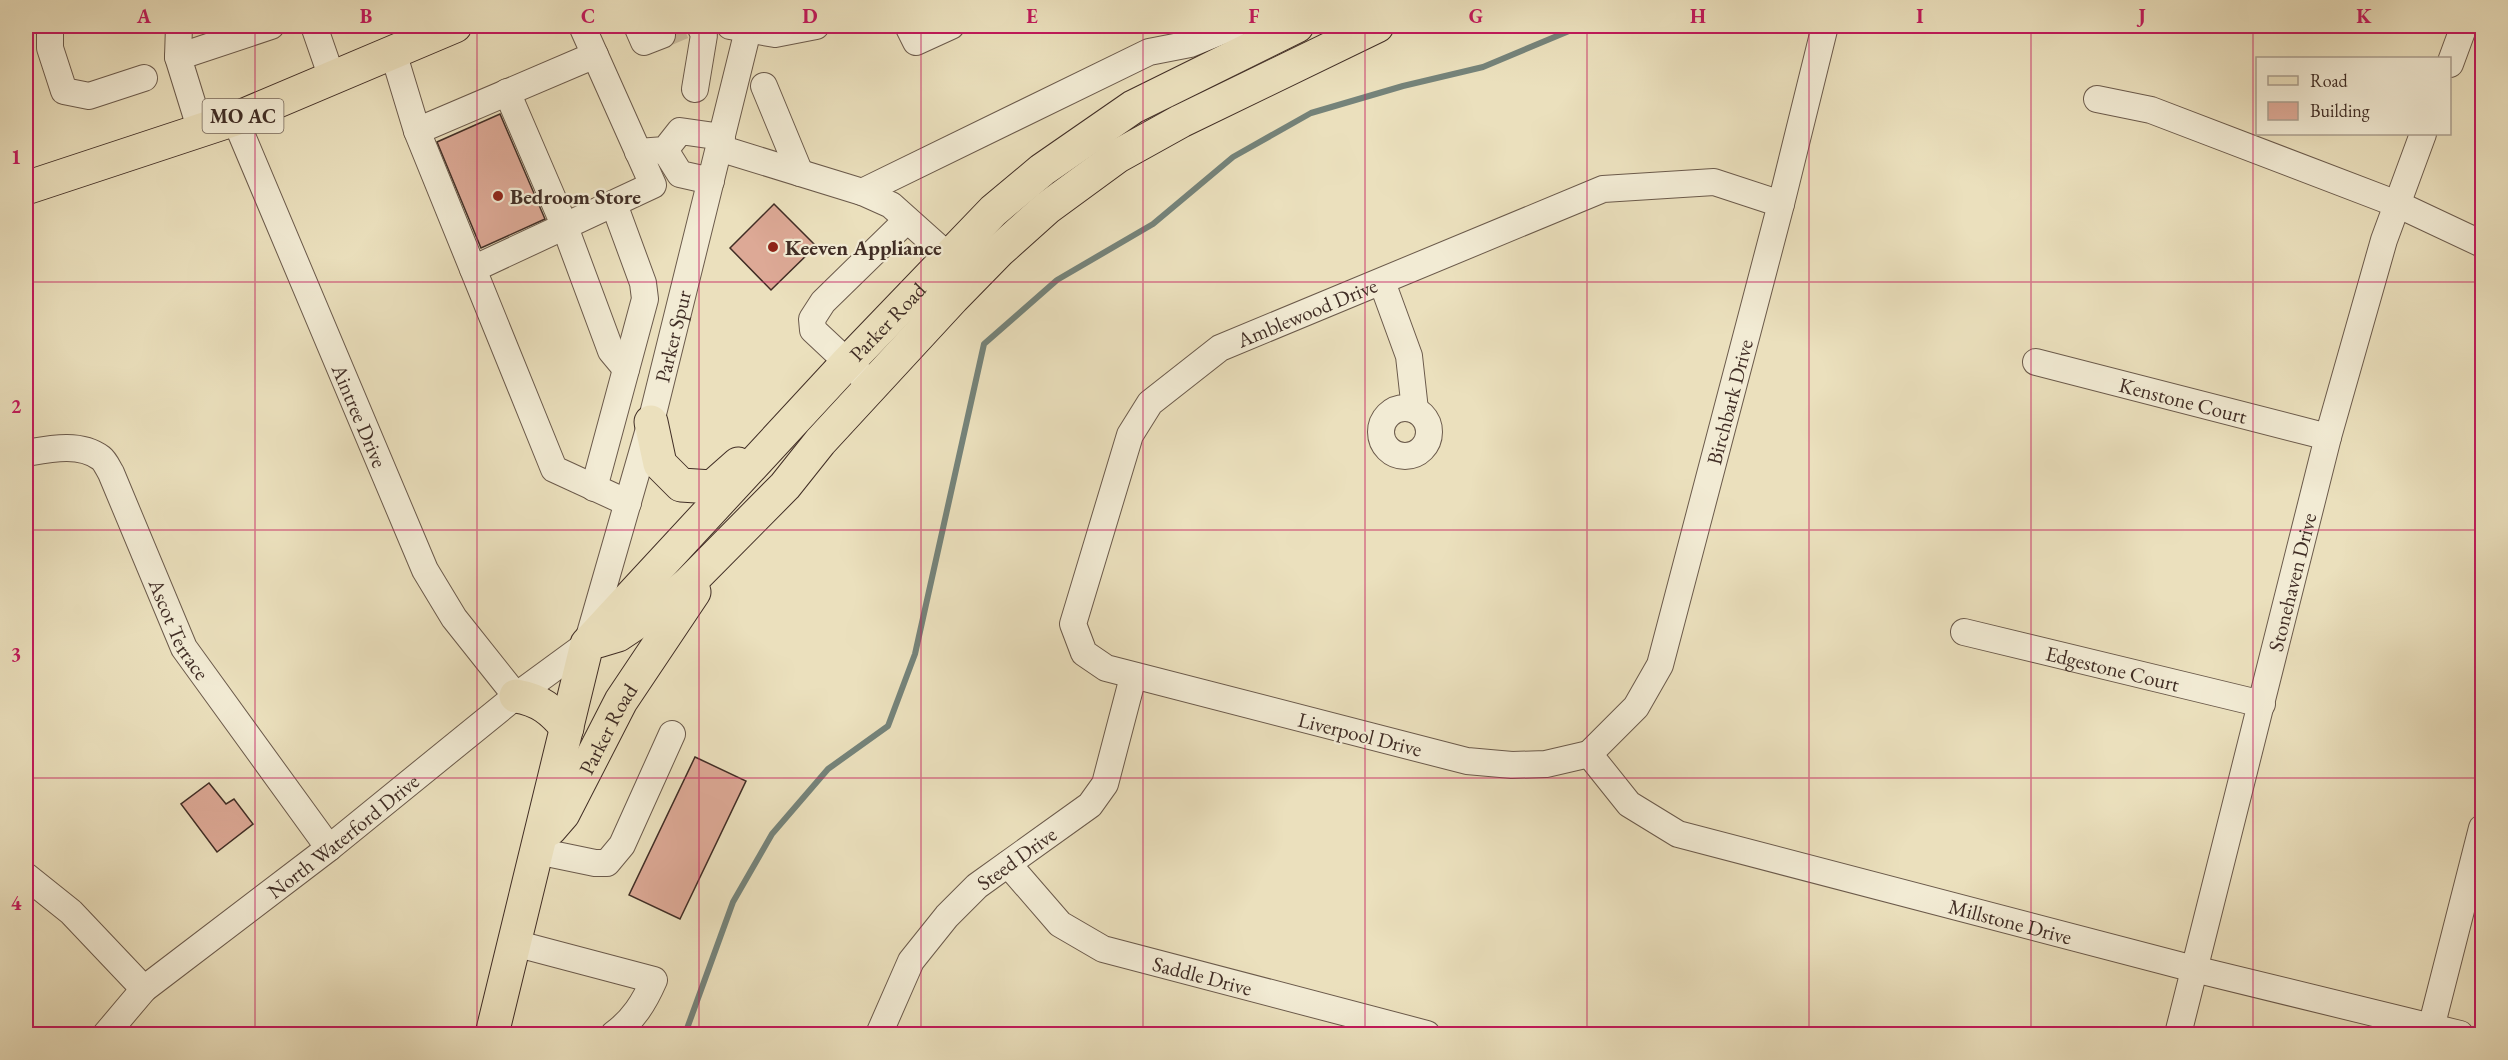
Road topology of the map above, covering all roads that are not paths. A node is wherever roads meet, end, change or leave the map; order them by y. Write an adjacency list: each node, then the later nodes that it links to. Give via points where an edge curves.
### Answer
1 (50, 26): 23 (street, via 50,48 64,91 89,96)
2 (179, 26): 21 (street)
3 (271, 26): 21 (street)
4 (314, 26): 24 (street)
5 (455, 26): 19 (main road, MO AC)
6 (582, 26): 20 (street)
7 (637, 26): 18 (street, via 644,42)
8 (700, 26): 26 (street, via 704,35)
9 (908, 26): 10 (street, via 916,42)
10 (951, 26)
11 (1234, 26): 39 (street, via 1190,44 1149,52)
12 (1297, 26): 46 (main road, Parker Road, via 1133,107 1042,170)
13 (1377, 26): 52 (main road, Parker Road, via 1181,121 1118,156 1047,208 999,251)
14 (1825, 26): 41 (street, Birchbark Drive)
15 (2464, 26): 22 (street)
16 (743, 27): 17 (street, via 775,34); 33 (street, Parker Spur)
17 (806, 27)
18 (662, 34)
19 (393, 52): 24 (main road, MO AC); 31 (street)
20 (595, 55): 27 (street); 35 (street)
21 (178, 57): 30 (street)
22 (2451, 61)
23 (144, 78)
24 (332, 78): 29 (main road, MO AC)
25 (764, 86): 36 (street)
26 (695, 89)
27 (507, 93): 31 (street); 44 (street)
28 (2097, 99): 42 (street, via 2151,110)
29 (235, 119): 30 (main road, MO AC); 64 (street, Aintree Drive, via 425,570 454,618)
30 (201, 131): 38 (main road, MO AC)
31 (417, 131): 47 (street)
32 (2423, 135): 42 (street, Stonehaven Drive)
33 (721, 142): 34 (street, via 680,132); 36 (street); 37 (street, Parker Spur)
34 (665, 150): 35 (street); 37 (street, via 680,174)
35 (638, 152): 40 (street, via 653,186)
36 (800, 173): 39 (street)
37 (711, 182): 55 (street, Parker Spur)
38 (26, 184)
39 (862, 192): 43 (street, via 891,205)
40 (614, 204): 44 (street); 51 (street, via 643,283 645,299)
41 (1782, 204): 48 (street, Amblewood Drive, via 1714,182 1603,189); 68 (street, Birchbark Drive, via 1660,665 1636,707)
42 (2397, 204): 45 (street); 56 (street, Stonehaven Drive)
43 (907, 220): 46 (street); 50 (street, via 823,302 812,319 813,330)
44 (565, 227): 47 (street); 51 (street, via 611,351)
45 (2482, 244)
46 (948, 256): 50 (main road, Parker Road)
47 (473, 269): 58 (street, via 554,469)
48 (1382, 282): 54 (street, via 1409,356); 63 (street, Amblewood Drive, via 1220,348 1150,403 1130,435 1073,624 1084,653 1106,668)
49 (2036, 362): 56 (street, Kenstone Court)
50 (847, 363): 52 (street); 53 (main road, Parker Road)
51 (626, 369): 58 (street)
52 (872, 385): 60 (main road, Parker Road, via 785,486)
53 (820, 392): 55 (main road, via 712,487 681,485 660,464); 62 (main road, Parker Road)
54 (1415, 410)
55 (651, 422): 59 (street, Parker Spur)
56 (2328, 437): 65 (street, Stonehaven Drive)
57 (26, 453): 71 (street, Ascot Terrace, via 67,448 102,458 184,648)
58 (594, 488): 59 (street)
59 (628, 503): 62 (street, Parker Spur)
60 (740, 530): 62 (main road, Parker Road, via 688,584 643,620 618,635); 70 (main road, Parker Road, via 621,701 563,814)
61 (1964, 632): 65 (street, Edgestone Court)
62 (587, 644): 64 (street, North Waterford Drive); 66 (main road, Parker Road)
63 (1133, 677): 68 (street, Liverpool Drive, via 1467,761 1546,764); 72 (street, Steed Drive, via 1105,784 1090,804)
64 (516, 696): 66 (main road, via 544,705); 71 (street, North Waterford Drive)
65 (2262, 704): 75 (street, Stonehaven Drive)
66 (567, 728): 70 (main road, Parker Road)
67 (672, 734): 70 (street, via 622,845 607,863)
68 (1589, 754): 75 (street, Millstone Drive, via 1629,804 1678,834)
69 (2482, 828): 77 (street)
70 (538, 846): 74 (main road, Parker Road)
71 (329, 848): 76 (street, North Waterford Drive)
72 (1008, 864): 81 (street, Steed Drive, via 977,886 911,961); 82 (street, Saddle Drive, via 1060,924 1103,949)
73 (26, 876): 76 (street, via 71,912)
74 (514, 943): 79 (main road, Parker Road); 80 (street, via 654,980 634,1017)
75 (2194, 969): 77 (street, Millstone Drive); 83 (street, Stonehaven Drive)
76 (144, 989): 78 (street, North Waterford Drive)
77 (2431, 1028): 84 (street, Millstone Drive)
78 (106, 1035)
79 (492, 1035)
80 (614, 1035)
81 (879, 1035)
82 (1427, 1035)
83 (2178, 1035)
84 (2460, 1035)

